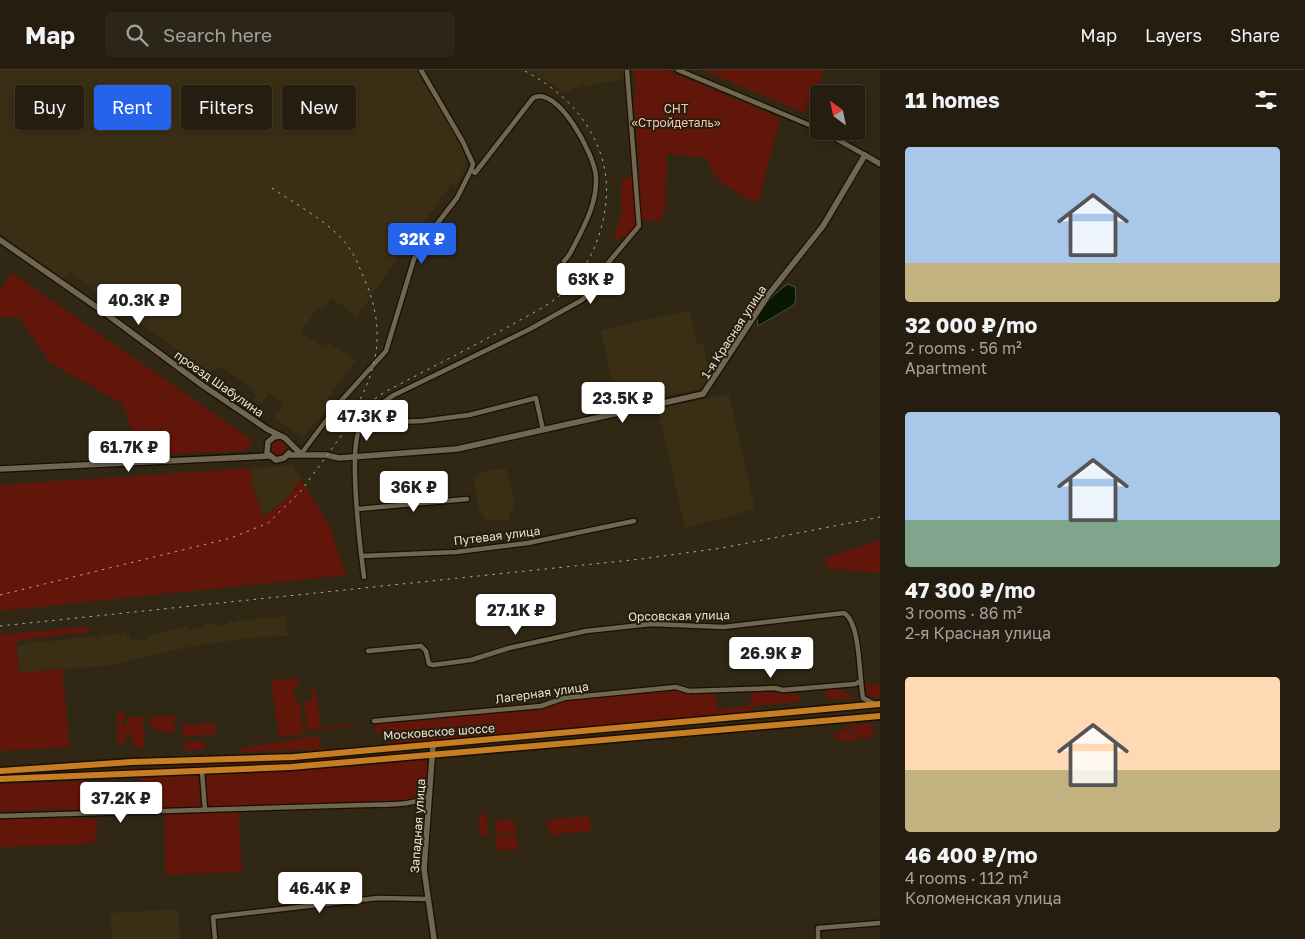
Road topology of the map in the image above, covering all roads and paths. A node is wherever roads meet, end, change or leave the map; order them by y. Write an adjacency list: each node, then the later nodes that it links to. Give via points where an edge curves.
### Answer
1 (421, 70): 8 (street, via 463,142 473,164)
2 (627, 70): 11 (street, via 639,226 608,263 593,289 582,300 530,329 394,395)
3 (678, 70): 4 (street)
4 (810, 125)
5 (838, 140): 6 (street)
6 (865, 155): 7 (street); 13 (street, 1-я Красная улица, via 823,226 769,294 703,394)
7 (880, 164)
8 (471, 170): 10 (street, via 475,173 538,94 561,109 582,136 596,176 590,217); 18 (street, via 457,198 414,259 386,351 340,402)
9 (0, 240): 12 (street, проезд Шабулина)
10 (564, 262)
11 (362, 423): 13 (street, via 469,415 536,398); 21 (street)
12 (267, 429): 14 (street, проезд Шабулина); 15 (street)
13 (543, 430): 21 (street, 1-я Красная улица, via 457,449)
14 (282, 436): 15 (street); 16 (street, проезд Шабулина)
15 (270, 439): 17 (street)
16 (290, 445): 18 (street, проезд Шабулина); 19 (street)
17 (266, 449): 20 (street); 22 (street)
18 (301, 454): 19 (street, 1-я Красная улица); 21 (street, 1-я Красная улица, via 326,454 339,458)
19 (288, 455): 20 (street, via 280,460)
20 (269, 456): 22 (street)
21 (355, 456): 25 (street)
22 (257, 457): 23 (street)
23 (0, 469)
24 (467, 498): 25 (street)
25 (358, 509): 27 (street)
26 (634, 521): 27 (street, Путевая улица, via 528,544 456,552)
27 (362, 556): 28 (street)
28 (364, 577)
29 (368, 651): 30 (street, Орсовская улица, via 421,646 426,651 428,664 433,665 472,660 509,648 586,631 651,624 724,627 840,612 847,614 854,629)
30 (861, 681): 31 (street, via 863,698); 33 (street, Лагерная улица, via 783,690 683,690 676,687 564,698 540,706)
31 (879, 706): 34 (main road, Московское шоссе)
32 (880, 716): 35 (main road, Московское шоссе)
33 (374, 721)
34 (433, 744): 35 (street, Западная улица); 36 (main road, Московское шоссе, via 294,757 132,762)
35 (432, 755): 37 (main road, Московское шоссе); 39 (street, Западная улица)
36 (0, 771)
37 (202, 772): 38 (main road, Московское шоссе); 40 (street)
38 (0, 779)
39 (430, 794): 40 (street, via 414,802); 42 (street, Западная улица, via 424,863)
40 (205, 810): 41 (street)
41 (0, 816)
42 (427, 899): 44 (street, via 378,898 213,917); 45 (street, Западная улица)
43 (880, 923): 46 (street, via 818,928)
44 (215, 939)
45 (434, 939)
46 (818, 939)

